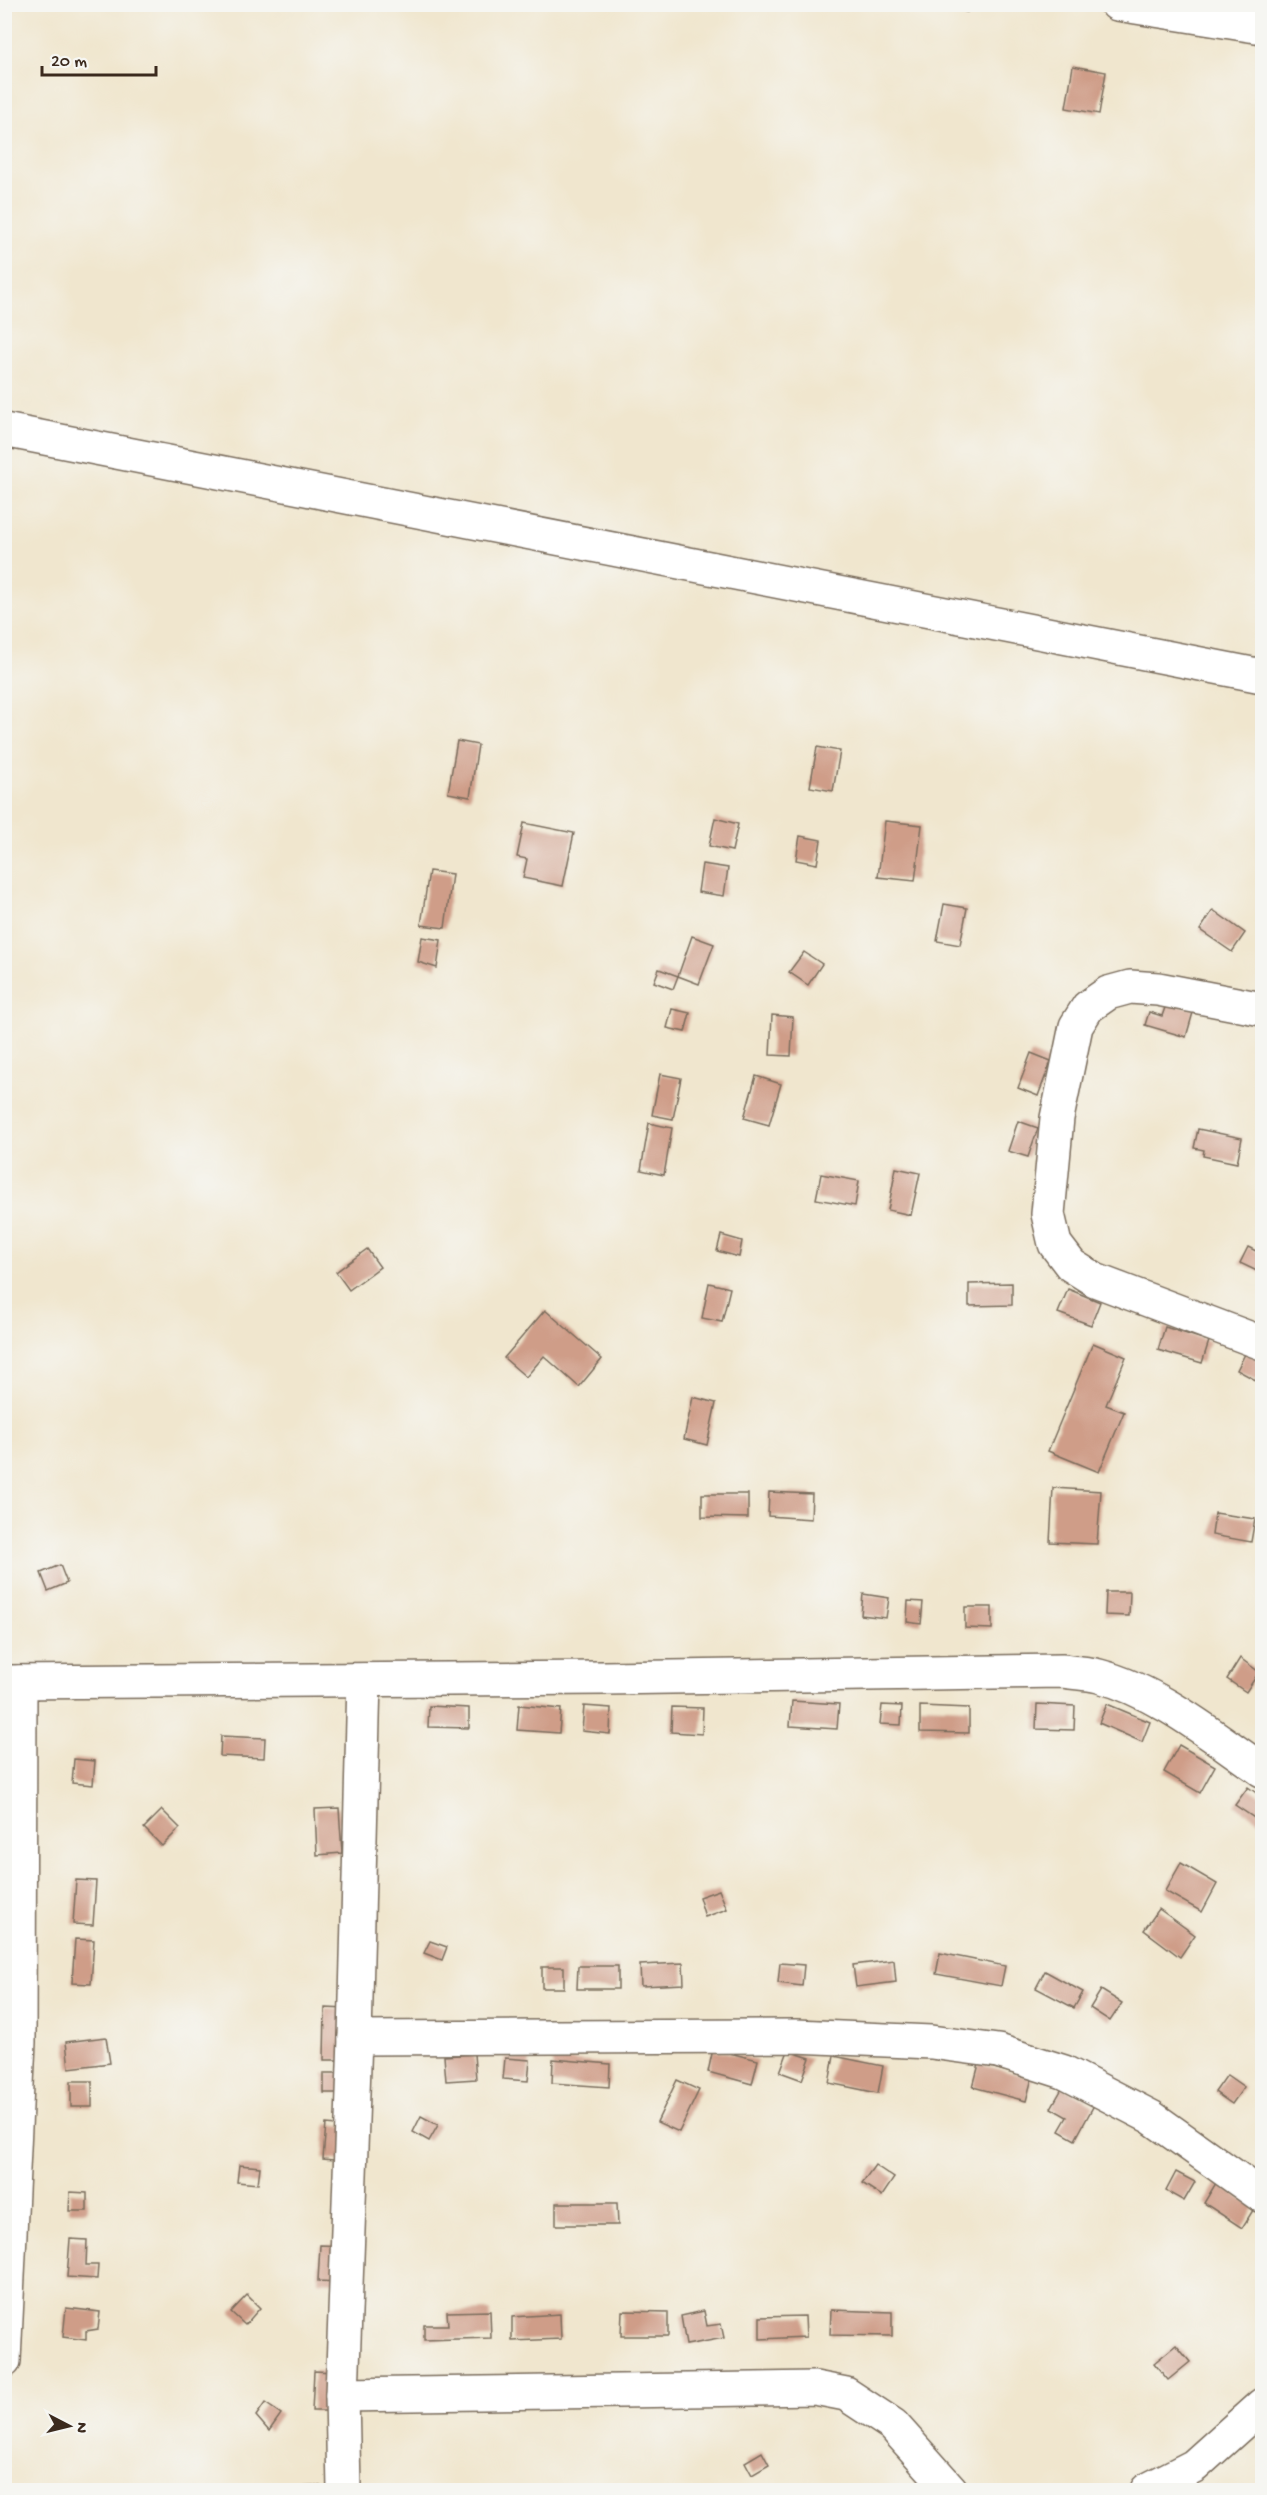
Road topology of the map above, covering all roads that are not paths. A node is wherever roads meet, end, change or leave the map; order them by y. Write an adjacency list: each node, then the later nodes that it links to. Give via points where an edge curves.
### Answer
1 (1117, 4): 2 (street)
2 (1163, 8): 3 (street)
3 (1263, 27)
4 (4, 430): 5 (street)
5 (1263, 676)
6 (1263, 1009): 7 (street, via 1130,987 1108,993 1088,1007 1076,1026 1058,1118 1048,1214 1055,1244 1071,1265 1095,1280)
7 (1263, 1343)
8 (364, 1680): 9 (street); 10 (street, via 1063,1671 1098,1675 1130,1687); 11 (street)
9 (12, 1682): 12 (street)
10 (1263, 1770)
11 (355, 2038): 13 (street, via 796,2036 931,2042 998,2051 1064,2072 1151,2117); 15 (street)
12 (12, 2042): 14 (street)
13 (1263, 2196)
14 (4, 2361)
15 (342, 2395): 17 (street); 18 (street, via 815,2388 846,2394 893,2425)
16 (1263, 2405): 19 (street, via 1194,2466)
17 (344, 2490)
18 (951, 2490)
19 (1147, 2490)

